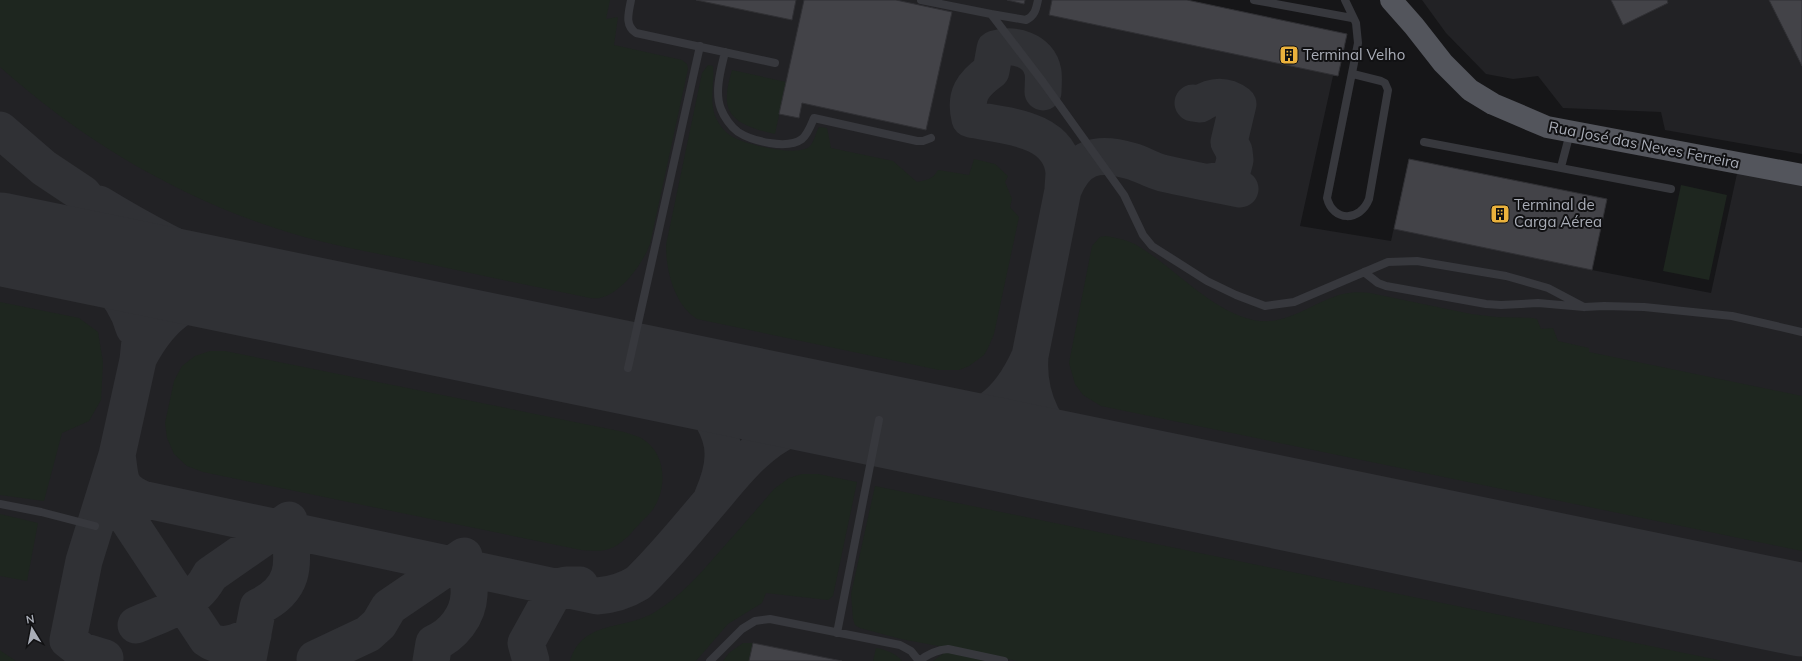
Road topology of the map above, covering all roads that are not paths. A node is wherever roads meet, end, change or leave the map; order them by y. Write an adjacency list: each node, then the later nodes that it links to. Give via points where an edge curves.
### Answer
1 (630, 0): 9 (lane, via 628,22 630,29 636,33)
2 (921, 0): 7 (lane)
3 (1038, 0): 7 (lane, via 1035,12 1026,20)
4 (1254, 0): 8 (lane)
5 (1345, 0): 8 (lane)
6 (1391, 0): 13 (main road, Rua José das Neves Ferreira, via 1443,63 1470,90 1493,104 1547,127)
7 (991, 14): 19 (lane, via 1124,195 1143,235 1152,246 1207,281 1265,306 1294,302)
8 (1352, 18): 12 (lane, via 1356,23 1358,35)
9 (700, 46): 10 (lane); 22 (lane)
10 (725, 52): 11 (lane); 14 (lane, via 718,96 721,109 729,123 747,137 778,144 792,144 803,138 814,118 916,141)
11 (775, 63)
12 (1353, 74): 12 (lane, via 1381,81 1388,90 1369,199 1362,211 1350,216 1332,210 1327,198)
13 (1570, 131): 16 (lane); 17 (main road, Rua José das Neves Ferreira)
14 (931, 138)
15 (1424, 142): 16 (lane)
16 (1561, 167): 18 (lane)
17 (1802, 175)
18 (1671, 189)
19 (1364, 272): 20 (lane, via 1386,286 1486,304 1538,303); 20 (lane, via 1388,262 1417,261 1506,276 1548,288)
20 (1584, 307): 21 (lane, via 1644,307 1732,316)
21 (1802, 332)
22 (628, 368)
23 (879, 420): 26 (lane)
24 (0, 504): 25 (lane)
25 (95, 526)
26 (837, 634): 27 (lane, via 770,619 755,621 742,629); 28 (lane, via 900,645 911,651)
27 (710, 661)
28 (919, 661): 29 (lane, via 933,652 948,650)
29 (1004, 661)

